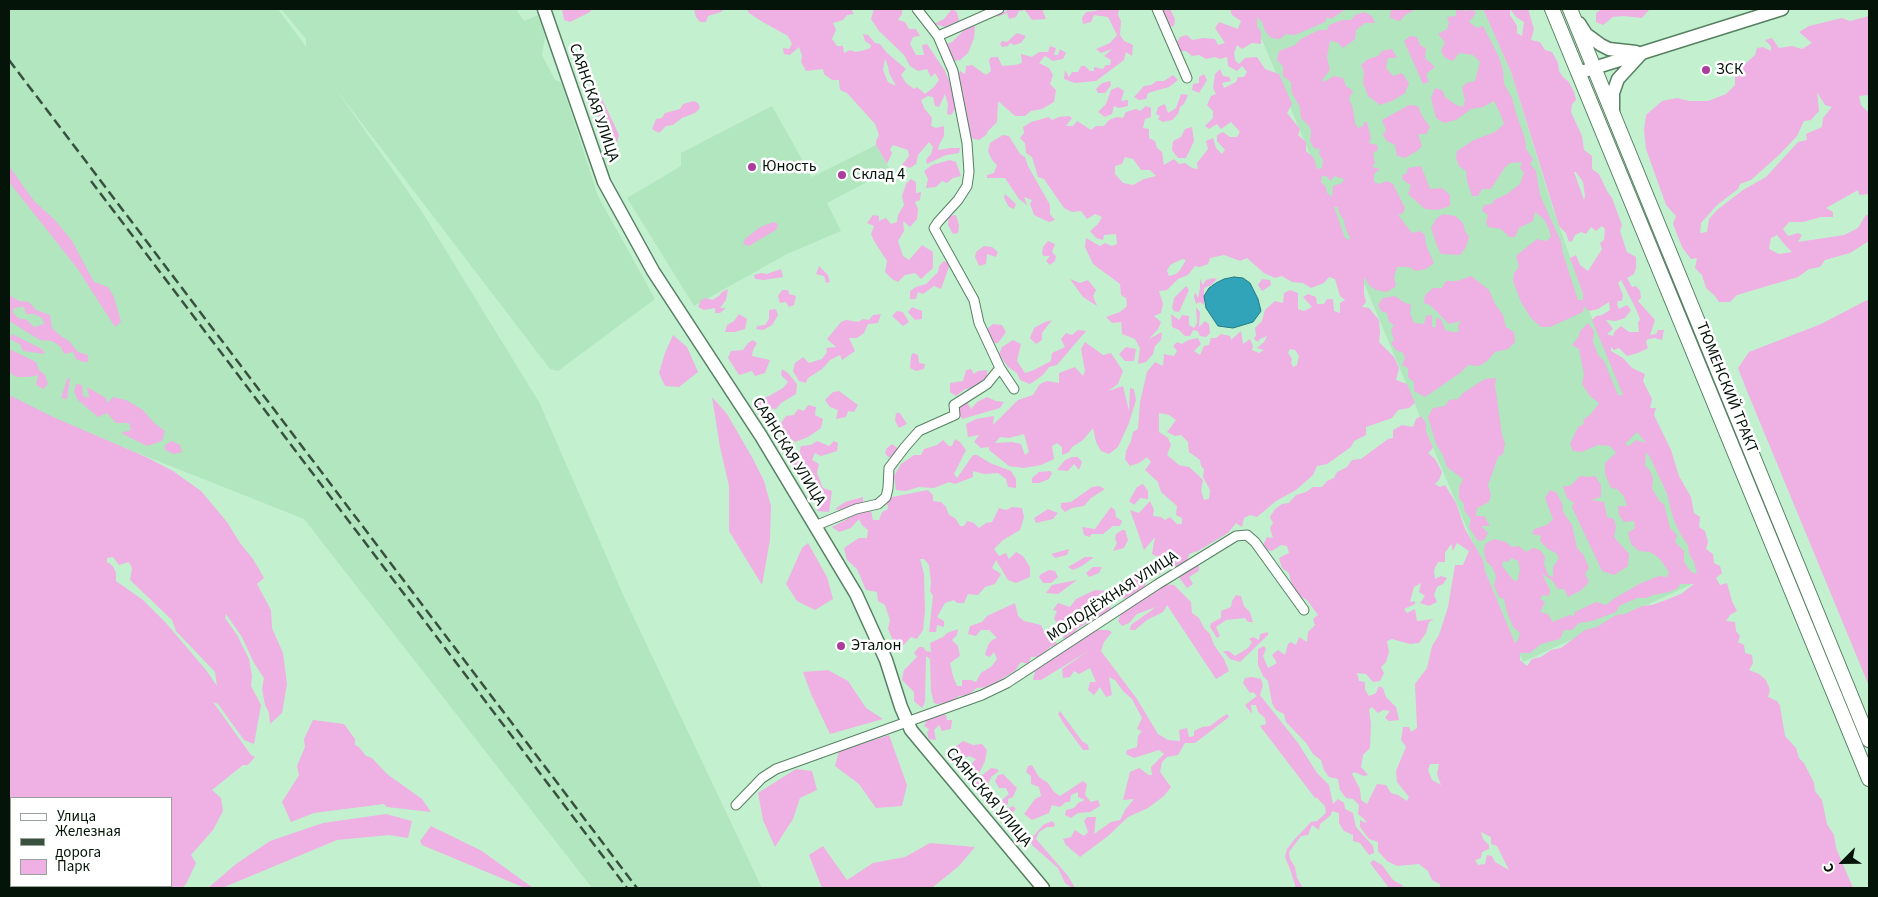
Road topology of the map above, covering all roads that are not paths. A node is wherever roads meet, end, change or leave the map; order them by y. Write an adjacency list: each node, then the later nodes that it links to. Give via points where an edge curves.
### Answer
1 (544, 9): 16 (street, САЯНСКАЯ УЛИЦА, via 604,182 653,271)
2 (918, 9): 8 (street)
3 (999, 9): 8 (street)
4 (1157, 9): 12 (street)
5 (1552, 9): 11 (main road, ТЮМЕНСКИЙ ТРАКТ)
6 (1782, 9): 9 (street)
7 (1572, 12): 9 (street, via 1586,34 1601,45 1625,52); 10 (main road, ТЮМЕНСКИЙ ТРАКТ)
8 (938, 36): 14 (street, via 953,71 967,143 969,172 967,186 934,228 974,300 979,323)
9 (1643, 52): 10 (street); 13 (street, via 1618,79 1612,101)
10 (1594, 68): 11 (street); 13 (main road, ТЮМЕНСКИЙ ТРАКТ)
11 (1578, 73): 20 (main road, ТЮМЕНСКИЙ ТРАКТ)
12 (1186, 78)
13 (1614, 118): 19 (main road, ТЮМЕНСКИЙ ТРАКТ)
14 (1000, 368): 15 (street); 16 (street, via 987,384 954,405 955,415 919,431 889,468 886,497 878,504 856,509)
15 (1014, 389)
16 (815, 526): 18 (street, САЯНСКАЯ УЛИЦА, via 863,607)
17 (1304, 610): 18 (street, МОЛОДЁЖНАЯ УЛИЦА, via 1255,542 1247,535 1236,536 1014,679 982,695)
18 (907, 721): 21 (street, МОЛОДЁЖНАЯ УЛИЦА, via 776,769); 22 (street, САЯНСКАЯ УЛИЦА, via 916,737)
19 (1869, 740)
20 (1869, 779)
21 (736, 805)
22 (1043, 888)

